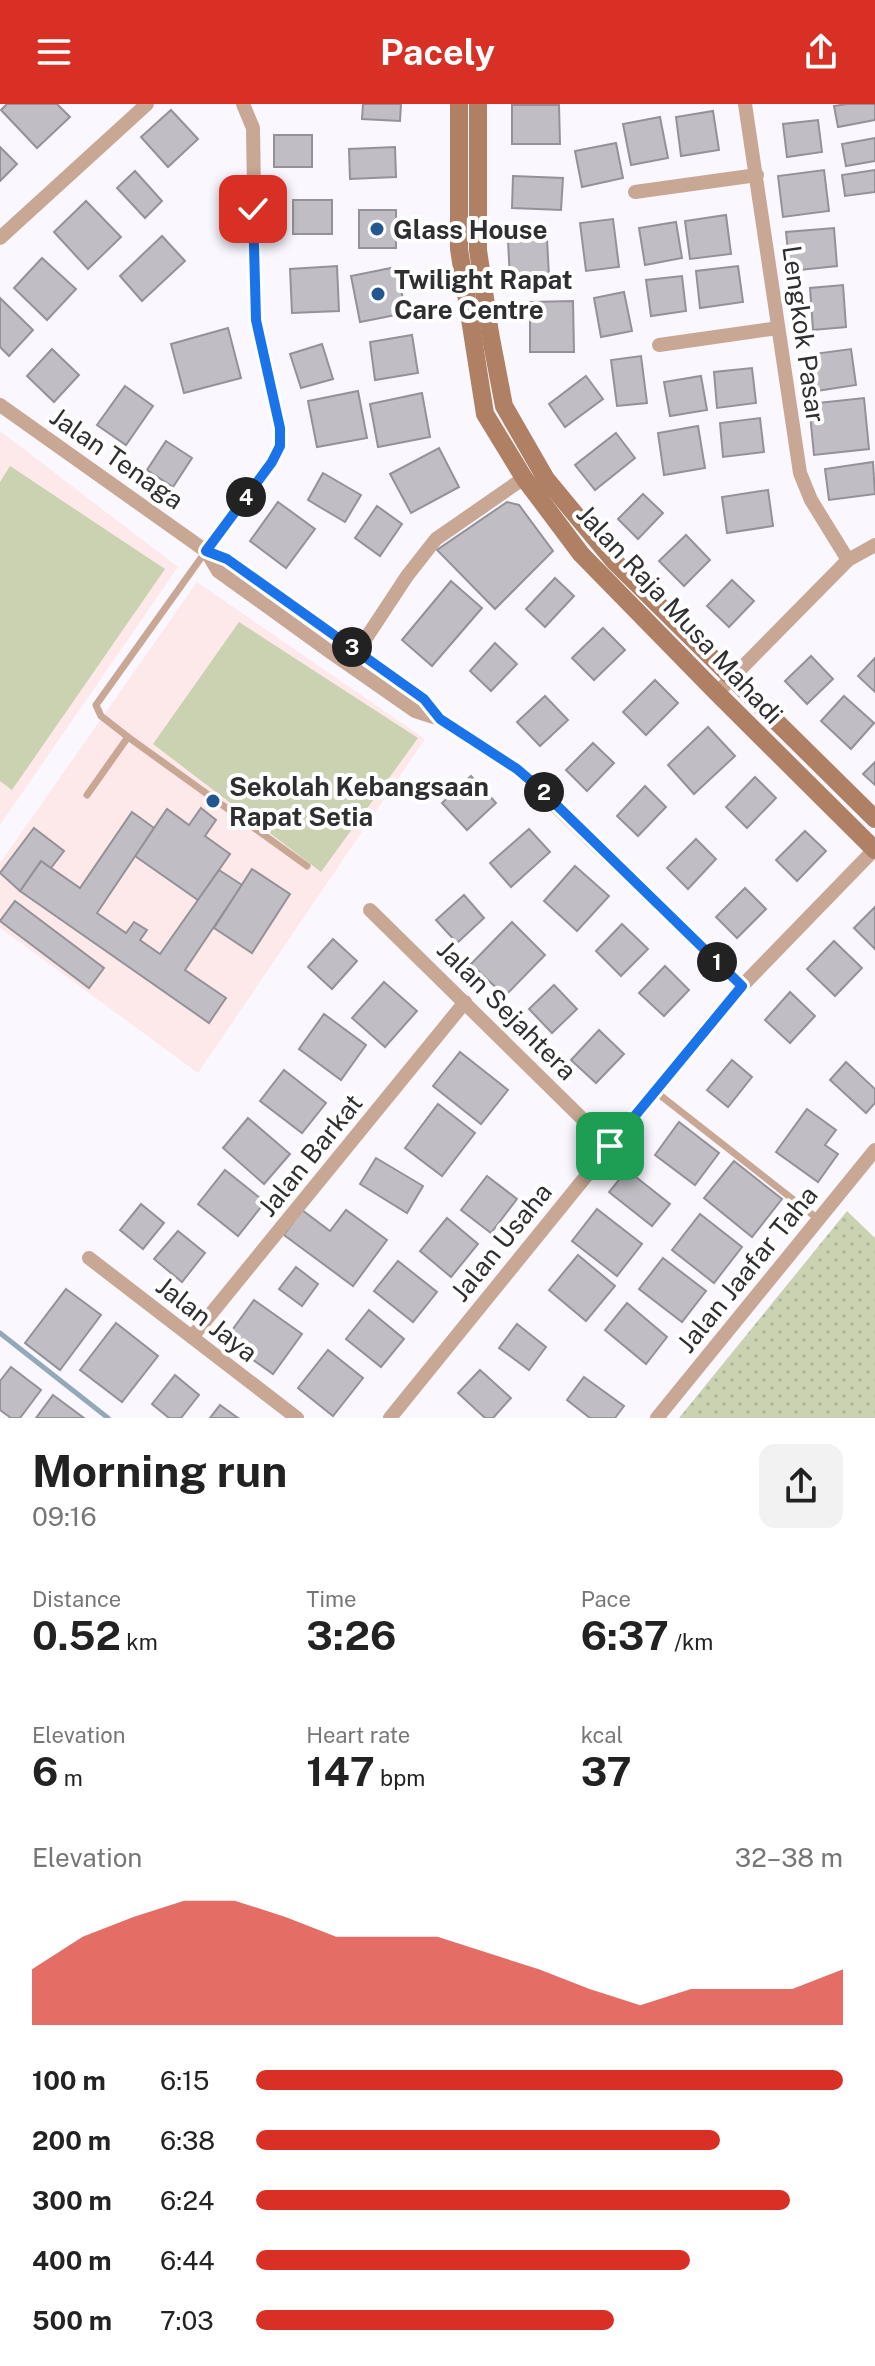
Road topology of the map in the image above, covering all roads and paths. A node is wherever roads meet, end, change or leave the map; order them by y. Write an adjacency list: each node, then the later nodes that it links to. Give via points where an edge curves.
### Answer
1 (147, 104): 8 (street)
2 (243, 104): 14 (street, via 253,128 256,320 280,446)
3 (459, 104): 12 (main road, Jalan Raja Musa Mahadi, via 459,249 485,414)
4 (478, 104): 21 (main road, Jalan Raja Musa Mahadi, via 478,250 504,406 546,479 614,561)
5 (745, 104): 6 (street, Lengkok Pasar)
6 (757, 175): 7 (street); 9 (street, Lengkok Pasar)
7 (635, 192)
8 (0, 238)
9 (778, 328): 10 (street); 15 (street, Lengkok Pasar, via 800,473)
10 (659, 345)
11 (0, 405): 14 (street, Jalan Tenaga)
12 (524, 478): 20 (street, via 436,539); 22 (main road, Jalan Raja Musa Mahadi, via 581,554)
13 (875, 545): 15 (street)
14 (206, 551): 16 (street, Jalan Tenaga, via 227,559); 17 (street, Jalan Tenaga, via 218,571); 23 (lane, via 96,705 101,716)
15 (848, 560): 21 (street)
16 (276, 594): 17 (street); 18 (street, Jalan Tenaga)
17 (266, 607): 19 (street, Jalan Tenaga)
18 (307, 615): 19 (street); 20 (street, Jalan Tenaga)
19 (297, 629): 20 (street, Jalan Tenaga)
20 (353, 658): 29 (street, Jalan Tenaga, via 390,683 415,711 440,719 528,778)
21 (732, 676): 22 (street); 25 (main road, Jalan Raja Musa Mahadi)
22 (717, 693): 26 (main road, Jalan Raja Musa Mahadi)
23 (128, 737): 24 (lane); 27 (lane)
24 (87, 795)
25 (875, 819)
26 (875, 849): 29 (street, Jalan Usaha)
27 (307, 866)
28 (370, 910): 30 (street, Jalan Sejahtera)
29 (742, 986): 31 (street, Jalan Usaha)
30 (465, 1002): 32 (street, Jalan Sejahtera); 36 (street, Jalan Barkat)
31 (656, 1092): 32 (street, Jalan Usaha); 34 (lane)
32 (610, 1146): 38 (street, Jalan Usaha)
33 (875, 1150): 34 (street, Jalan Jaafar Taha)
34 (818, 1219): 39 (street, Jalan Jaafar Taha)
35 (89, 1258): 36 (street, Jalan Jaya)
36 (192, 1337): 37 (street, Jalan Jaya)
37 (297, 1418)
38 (390, 1418)
39 (657, 1418)

